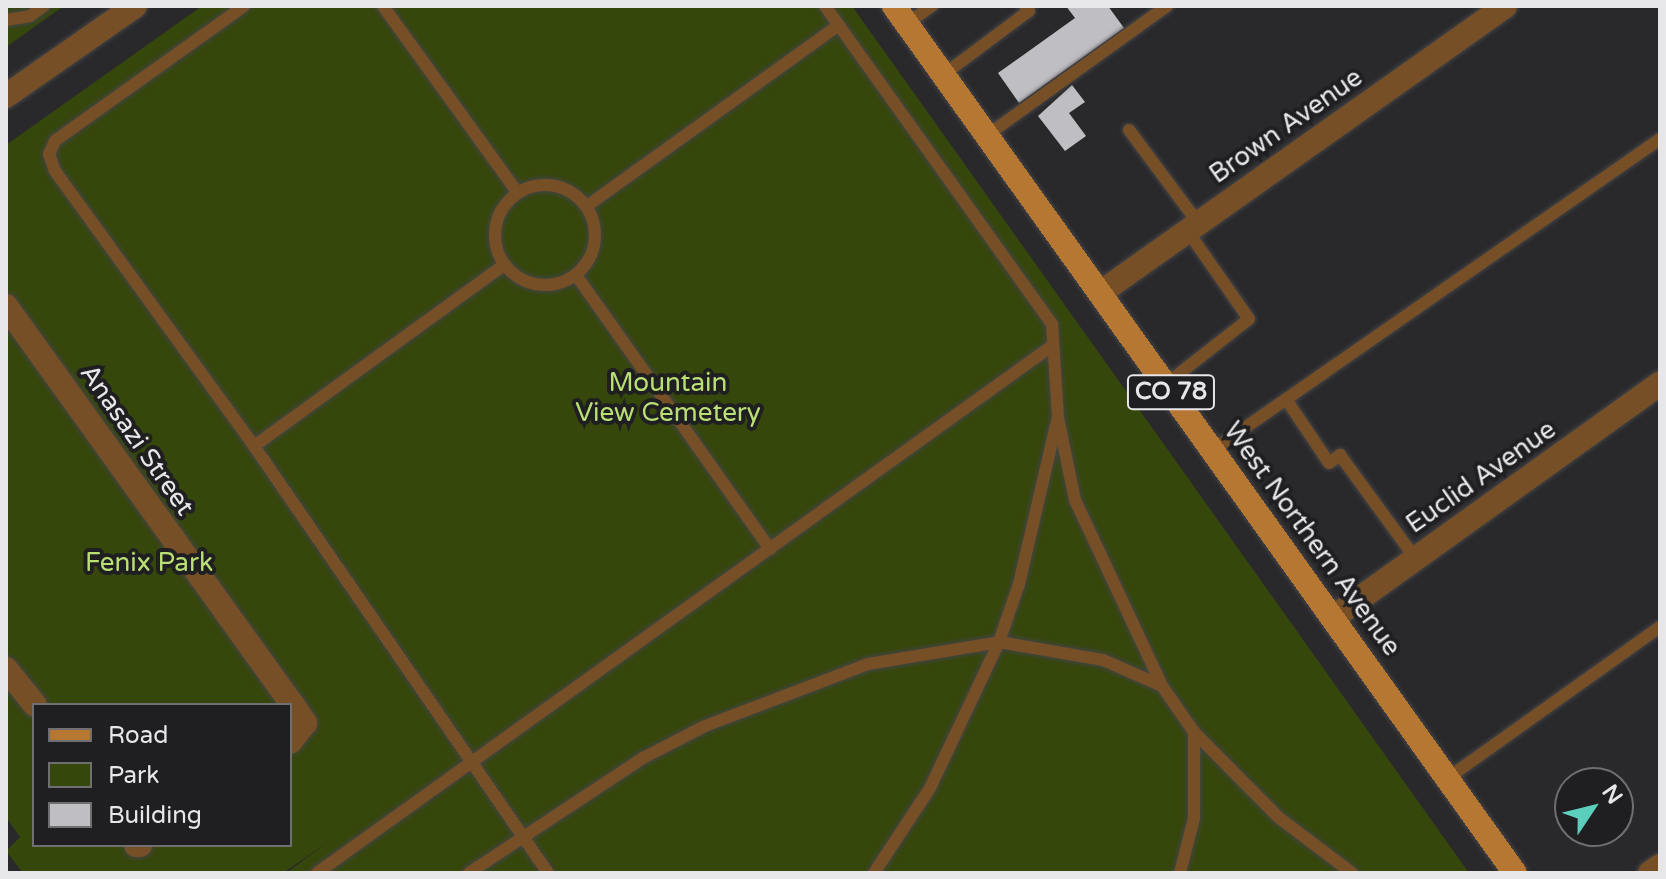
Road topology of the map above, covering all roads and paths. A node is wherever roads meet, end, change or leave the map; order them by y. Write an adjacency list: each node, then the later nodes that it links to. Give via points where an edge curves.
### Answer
1 (44, 6): 11 (lane, via 30,16)
2 (135, 6): 14 (street)
3 (244, 6): 30 (lane, via 55,141 49,154 55,171)
4 (383, 6): 18 (lane)
5 (825, 6): 12 (lane)
6 (932, 6): 10 (lane)
7 (1025, 6): 13 (lane, via 1029,11)
8 (1167, 6): 16 (lane)
9 (1505, 6): 20 (street, Brown Avenue)
10 (900, 15): 13 (main road, West Northern Avenue / CO 78)
11 (6, 20)
12 (839, 25): 19 (lane); 25 (lane, via 1052,324)
13 (943, 75): 16 (main road, West Northern Avenue / CO 78)
14 (6, 96)
15 (1129, 130): 20 (lane)
16 (986, 136): 23 (main road, West Northern Avenue / CO 78)
17 (1660, 139): 28 (lane)
18 (517, 192): 19 (lane, via 557,185); 21 (lane, via 497,220 494,238)
19 (587, 206): 22 (lane, via 594,241 590,258)
20 (1193, 226): 23 (street, Brown Avenue); 26 (lane, via 1249,319)
21 (503, 266): 22 (lane, via 541,286); 30 (lane)
22 (576, 275): 32 (lane)
23 (1100, 293): 26 (main road, West Northern Avenue / CO 78)
24 (6, 306): 40 (street, Anasazi Street)
25 (1052, 346): 29 (lane); 32 (lane)
26 (1166, 384): 31 (main road, West Northern Avenue / CO 78)
27 (1660, 384): 33 (street, Euclid Avenue)
28 (1286, 399): 31 (lane); 33 (lane, via 1329,463 1340,455)
29 (1058, 418): 36 (lane, via 1019,584); 38 (lane, via 1075,500)
30 (254, 446): 42 (lane)
31 (1213, 450): 34 (main road, West Northern Avenue / CO 78)
32 (770, 549): 42 (lane)
33 (1415, 558): 34 (street, Euclid Avenue)
34 (1334, 617): 43 (main road, West Northern Avenue / CO 78)
35 (1660, 627): 43 (lane)
36 (999, 642): 38 (lane, via 1103,660); 44 (lane, via 833,674 655,752); 49 (lane, via 930,788)
37 (6, 669): 39 (street)
38 (1162, 686): 41 (lane)
39 (33, 703)
40 (277, 703)
41 (1194, 732): 50 (lane, via 1194,818); 51 (lane, via 1278,817)
42 (473, 760): 44 (lane); 46 (lane)
43 (1448, 778): 52 (main road, West Northern Avenue / CO 78)
44 (522, 835): 47 (lane); 48 (lane)
45 (1660, 866): 53 (street)
46 (317, 873)
47 (469, 873)
48 (548, 873)
49 (874, 873)
50 (1180, 873)
51 (1352, 873)
52 (1515, 873)
53 (1650, 873)

